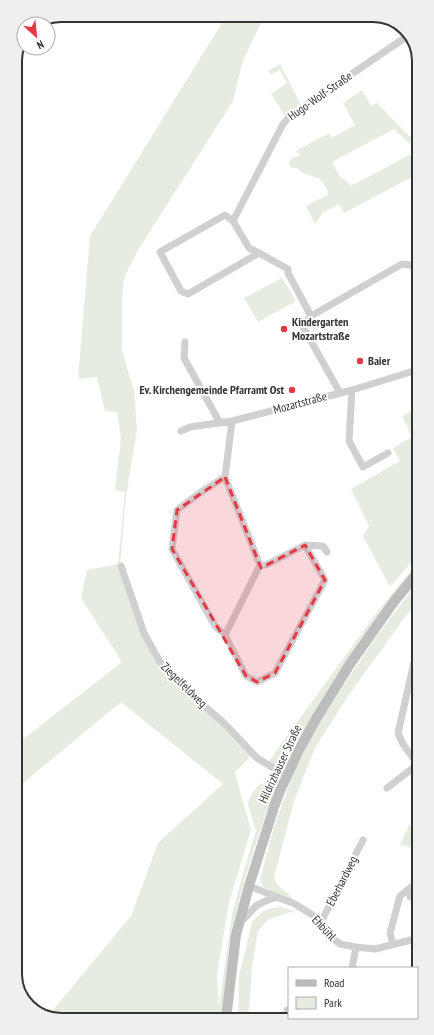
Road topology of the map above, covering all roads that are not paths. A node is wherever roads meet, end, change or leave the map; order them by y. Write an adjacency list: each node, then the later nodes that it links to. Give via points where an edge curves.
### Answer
1 (404, 38): 2 (street, Hugo-Wolf-Straße, via 290,116 283,124)
2 (233, 221): 3 (street, via 249,248); 3 (street, via 225,215 160,252 181,291 188,294)
3 (259, 253): 5 (street, via 288,269)
4 (412, 265): 5 (street, via 402,264)
5 (311, 316): 9 (street, via 302,325)
6 (185, 342): 11 (street, via 184,358)
7 (412, 372): 8 (street, Mozartstraße)
8 (352, 390): 9 (street, Mozartstraße); 13 (street, via 349,442 356,455 363,467)
9 (340, 393): 10 (street, Mozartstraße)
10 (232, 421): 11 (street, Mozartstraße); 14 (street)
11 (220, 423): 12 (street, Mozartstraße, via 190,427)
12 (181, 431)
13 (388, 453)
14 (225, 477): 17 (street); 20 (street, via 177,510 172,549 215,626)
15 (305, 545): 16 (street, via 324,546); 17 (street, via 266,565); 20 (street, via 325,580 274,673 257,682 246,676)
16 (327, 552)
17 (260, 565): 20 (street)
18 (121, 566): 24 (street, Ziegelfeldweg, via 144,633 160,662 179,684 225,724 257,758)
19 (412, 579): 24 (main road, Hildrizhauser Straße, via 350,664 316,719)
20 (225, 635)
21 (412, 672): 22 (street, via 398,733)
22 (412, 757)
23 (412, 769): 25 (street)
24 (287, 775): 27 (main road, Hildrizhauser Straße)
25 (387, 788)
26 (363, 840): 31 (street, Eberhardweg)
27 (249, 886): 29 (street, Ehbühl); 32 (main road, Hildrizhauser Straße)
28 (410, 889): 30 (street); 34 (street, via 400,896 390,933)
29 (278, 897): 31 (street, Ehbühl, via 295,904); 32 (street, via 257,905)
30 (410, 897)
31 (321, 922): 35 (street, Ehbühl, via 334,940)
32 (239, 924): 37 (main road, Hildrizhauser Straße)
33 (412, 940): 34 (street, Ehbühl)
34 (393, 944): 35 (street, Ehbühl, via 375,949)
35 (356, 947): 36 (street)
36 (352, 967)
37 (227, 1013)

